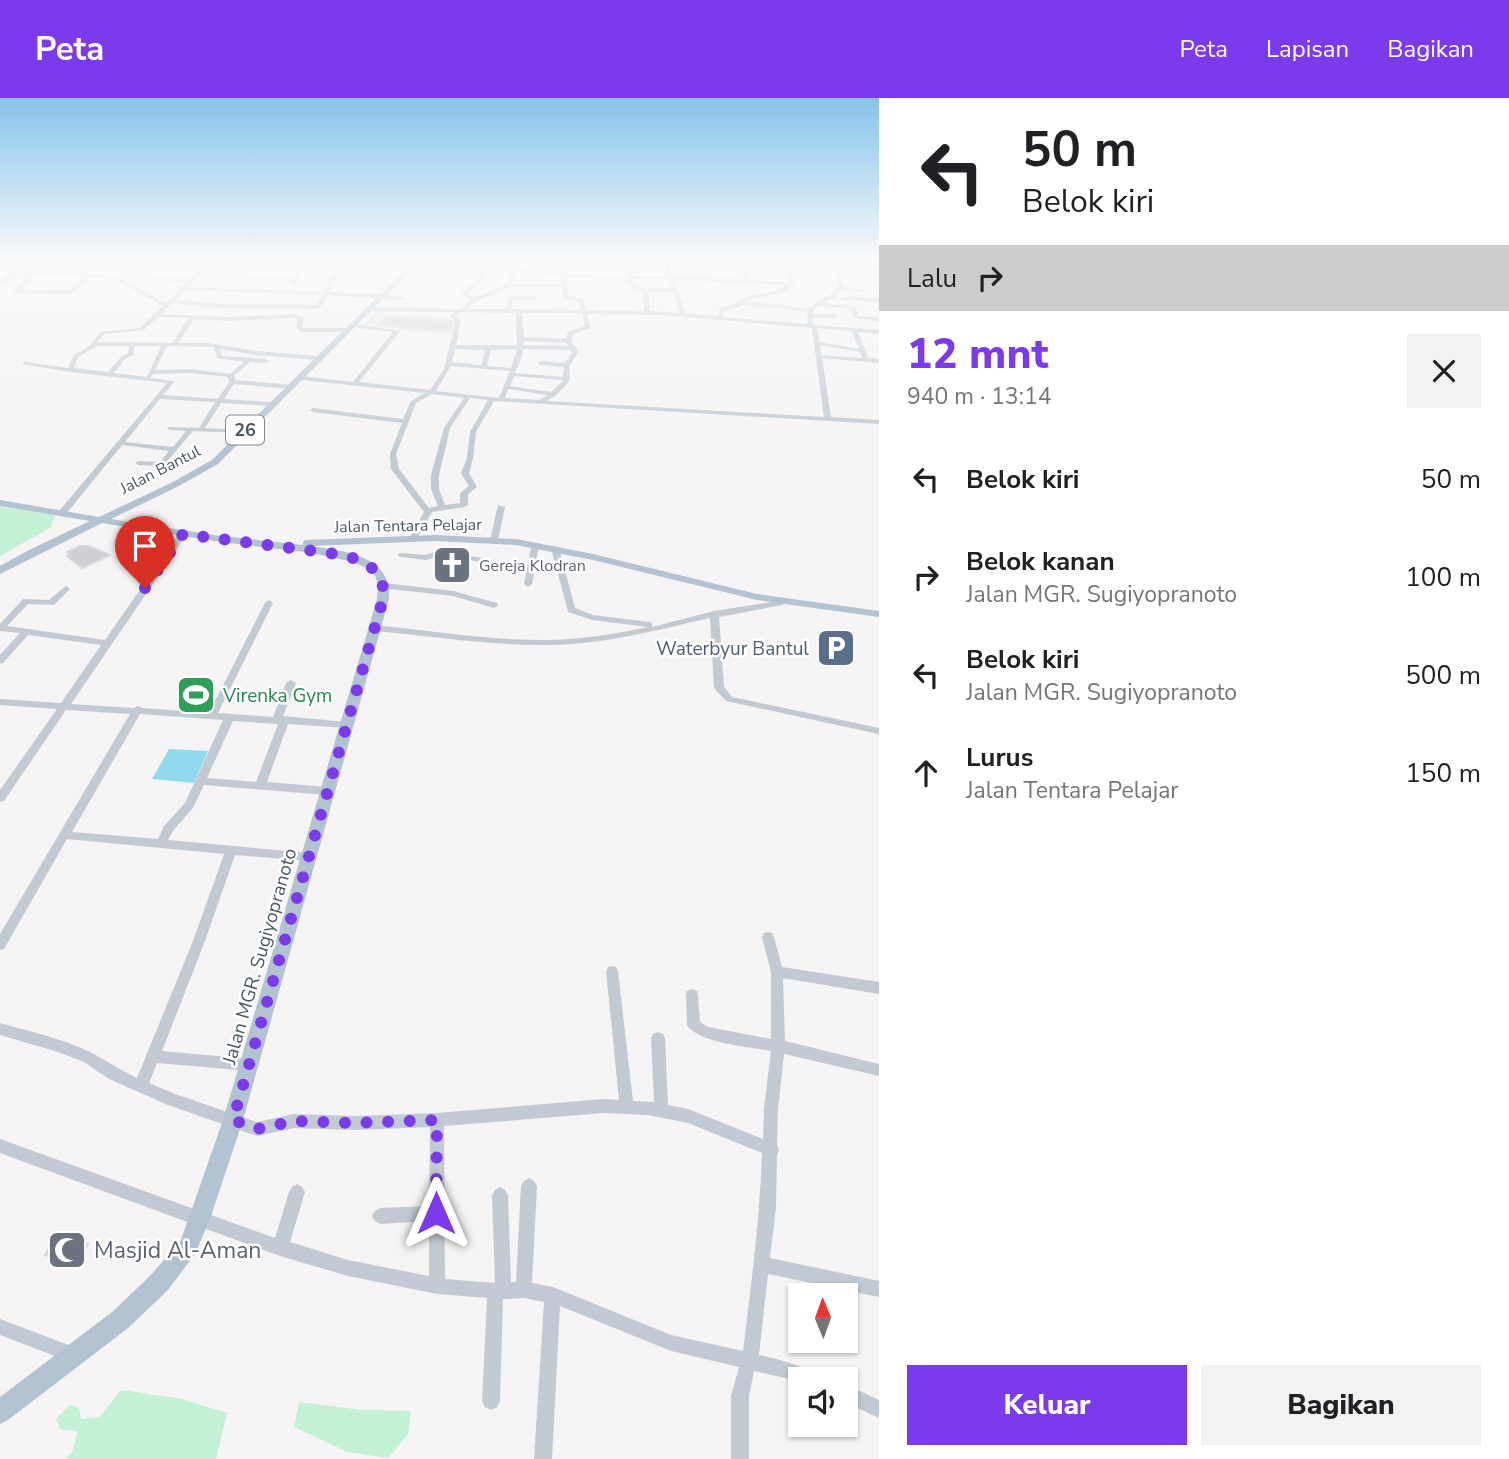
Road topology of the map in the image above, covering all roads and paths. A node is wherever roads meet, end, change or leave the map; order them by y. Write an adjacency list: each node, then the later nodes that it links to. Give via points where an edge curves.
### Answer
1 (146, 325): 12 (street)
2 (187, 325): 21 (street)
3 (300, 325): 13 (street)
4 (354, 325): 11 (main road, Jalan Bantul / 26)
5 (354, 325): 11 (main road, Jalan Bantul / 26)
6 (458, 325): 26 (street)
7 (520, 325): 23 (street)
8 (587, 325): 17 (street, via 570,332)
9 (795, 325): 10 (street)
10 (812, 326): 14 (street); 18 (street)
11 (350, 328): 13 (street); 32 (main road, Jalan Bantul / 26); 47 (main road, Jalan Bantul / 26); 50 (street, via 397,331)
12 (142, 329): 19 (street, via 146,334); 24 (street, via 102,333)
13 (300, 329): 16 (street)
14 (855, 331): 15 (street); 29 (street)
15 (879, 332)
16 (297, 338)
17 (569, 341): 23 (street); 28 (street)
18 (817, 343): 29 (street); 31 (street)
19 (136, 344): 20 (street); 24 (street); 45 (street)
20 (165, 344): 21 (street); 46 (street)
21 (175, 344): 25 (street)
22 (499, 344): 23 (street)
23 (521, 344): 27 (street); 28 (street); 44 (street)
24 (95, 345): 42 (street, via 76,356)
25 (216, 346): 30 (street); 33 (street, via 219,357)
26 (453, 347): 27 (street); 36 (street)
27 (488, 348): 41 (street)
28 (573, 348): 40 (street, via 575,353)
29 (863, 351): 34 (street)
30 (274, 355): 32 (street); 48 (street, via 268,360 249,360)
31 (818, 356): 34 (street); 64 (street)
32 (317, 358): 51 (main road, Jalan Bantul / 26)
33 (245, 360)
34 (866, 360): 35 (street)
35 (879, 361)
36 (449, 363): 41 (street); 53 (street)
37 (540, 363): 40 (street)
38 (25, 364): 42 (street)
39 (93, 364): 43 (street)
40 (567, 365): 49 (street)
41 (484, 367): 44 (street)
42 (71, 370): 43 (street)
43 (86, 372): 45 (street)
44 (512, 372): 49 (street); 52 (street)
45 (109, 375): 46 (street)
46 (150, 376): 48 (street, via 200,372); 55 (street, via 171,382)
47 (302, 378): 50 (street); 51 (main road, Jalan Bantul / 26)
48 (232, 379): 51 (street); 57 (street)
49 (567, 379): 54 (street)
50 (355, 383): 53 (street)
51 (291, 387): 61 (main road, Jalan Bantul / 26); 79 (main road, Jalan Bantul / 26, via 215,461)
52 (505, 387): 54 (street); 59 (street)
53 (432, 391): 56 (street); 65 (street, via 413,402)
54 (554, 394): 60 (street)
55 (157, 397): 57 (street); 71 (street)
56 (468, 397): 58 (street); 75 (street, via 447,428 439,456 434,484)
57 (220, 400): 61 (street); 69 (street)
58 (492, 400): 59 (street); 75 (street, via 473,432 465,473 473,487 464,493 464,505)
59 (501, 400): 60 (street)
60 (540, 403): 63 (street); 64 (street)
61 (271, 404): 70 (main road, Jalan Bantul / 26)
62 (313, 410): 65 (street)
63 (537, 411)
64 (828, 419): 66 (street)
65 (405, 421): 78 (street, via 393,464)
66 (879, 422)
67 (170, 428): 68 (street)
68 (191, 429): 69 (street); 72 (street)
69 (201, 429): 70 (street)
70 (243, 432): 79 (main road, Jalan Bantul / 26, via 198,467)
71 (120, 443): 72 (street); 77 (street)
72 (173, 449): 73 (street, via 161,465)
73 (139, 463)
74 (0, 503): 77 (main road, Jalan Tentara Pelajar)
75 (442, 508): 78 (street)
76 (501, 508): 82 (street)
77 (63, 512): 79 (main road, Jalan Tentara Pelajar)
78 (428, 512): 81 (street)
79 (97, 519): 80 (main road, Jalan Tentara Pelajar); 88 (main road, via 27,548); 89 (main road)
80 (183, 534): 83 (main road, Jalan Tentara Pelajar); 102 (street)
81 (413, 538): 82 (main road, Jalan Tentara Pelajar); 83 (main road, Jalan Tentara Pelajar)
82 (494, 540): 84 (main road, Jalan Tentara Pelajar)
83 (237, 541): 91 (main road, via 344,555 373,568)
84 (535, 545): 85 (main road, Jalan Tentara Pelajar); 90 (street)
85 (555, 548): 93 (main road, Jalan Tentara Pelajar); 98 (street, via 567,603 575,613)
86 (401, 555): 87 (street, via 426,558 436,553)
87 (489, 561)
88 (0, 565)
89 (0, 572)
90 (528, 584)
91 (384, 586): 95 (street, via 453,594); 100 (main road, Jalan MGR. Sugiyopranoto)
92 (65, 589): 99 (street, via 51,603 26,601)
93 (782, 602): 96 (street); 97 (main road, Jalan Tentara Pelajar)
94 (268, 603): 108 (street)
95 (494, 605)
96 (714, 614): 98 (street); 112 (street, via 719,688 726,697)
97 (879, 614)
98 (661, 626): 100 (street, via 559,642)
99 (0, 628): 101 (street)
100 (374, 628): 111 (main road, Jalan MGR. Sugiyopranoto)
101 (26, 632): 102 (street); 103 (street)
102 (106, 643): 106 (street)
103 (0, 661)
104 (291, 683): 110 (street)
105 (0, 702): 106 (street)
106 (63, 704): 107 (street); 116 (street)
107 (138, 709): 108 (street); 117 (street)
108 (212, 714): 109 (street)
109 (230, 716): 110 (street); 113 (street)
110 (281, 719): 111 (street); 114 (street)
111 (347, 725): 115 (main road, Jalan MGR. Sugiyopranoto)
112 (879, 730)
113 (201, 781): 114 (street); 118 (street, via 186,811)
114 (260, 786): 115 (street)
115 (327, 791): 120 (main road, Jalan MGR. Sugiyopranoto)
116 (0, 798)
117 (64, 835): 118 (street); 122 (street)
118 (162, 842): 119 (street)
119 (230, 852): 120 (street); 130 (street)
120 (309, 857): 131 (main road, Jalan MGR. Sugiyopranoto)
121 (768, 937): 124 (street)
122 (0, 945)
123 (612, 971): 134 (street)
124 (777, 972): 125 (street); 129 (street)
125 (879, 988)
126 (692, 995): 129 (street, via 692,1021 699,1029)
127 (0, 1029): 133 (street, via 70,1050)
128 (658, 1038): 135 (street)
129 (778, 1045): 132 (street); 139 (street)
130 (153, 1056): 131 (street); 133 (street)
131 (250, 1065): 136 (main road, Jalan MGR. Sugiyopranoto)
132 (879, 1070)
133 (141, 1086): 136 (street)
134 (627, 1106): 135 (street); 137 (street)
135 (660, 1109): 139 (street, via 729,1130)
136 (233, 1120): 137 (street, via 257,1129 294,1121); 145 (main road, Jalan MGR. Sugiyopranoto)
137 (437, 1120): 143 (street)
138 (0, 1146): 145 (street)
139 (772, 1150): 147 (street)
140 (529, 1186): 150 (street)
141 (297, 1192): 146 (street)
142 (500, 1195): 151 (street)
143 (436, 1213): 144 (street); 148 (street)
144 (380, 1216)
145 (200, 1219): 146 (street); 154 (main road, Jalan MGR. Sugiyopranoto, via 188,1247 159,1283)
146 (280, 1248): 148 (street)
147 (761, 1264): 149 (street); 155 (street)
148 (437, 1286): 151 (street)
149 (879, 1289)
150 (524, 1290): 151 (street); 152 (street)
151 (499, 1291): 158 (street)
152 (553, 1295): 155 (street, via 671,1343); 161 (street)
153 (0, 1327): 154 (street)
154 (73, 1355): 160 (main road, Jalan MGR. Sugiyopranoto)
155 (750, 1361): 156 (street); 162 (street, via 739,1396)
156 (788, 1370)
157 (858, 1399): 159 (street)
158 (491, 1401)
159 (879, 1409)
160 (0, 1412)
161 (542, 1459)
162 (740, 1459)

